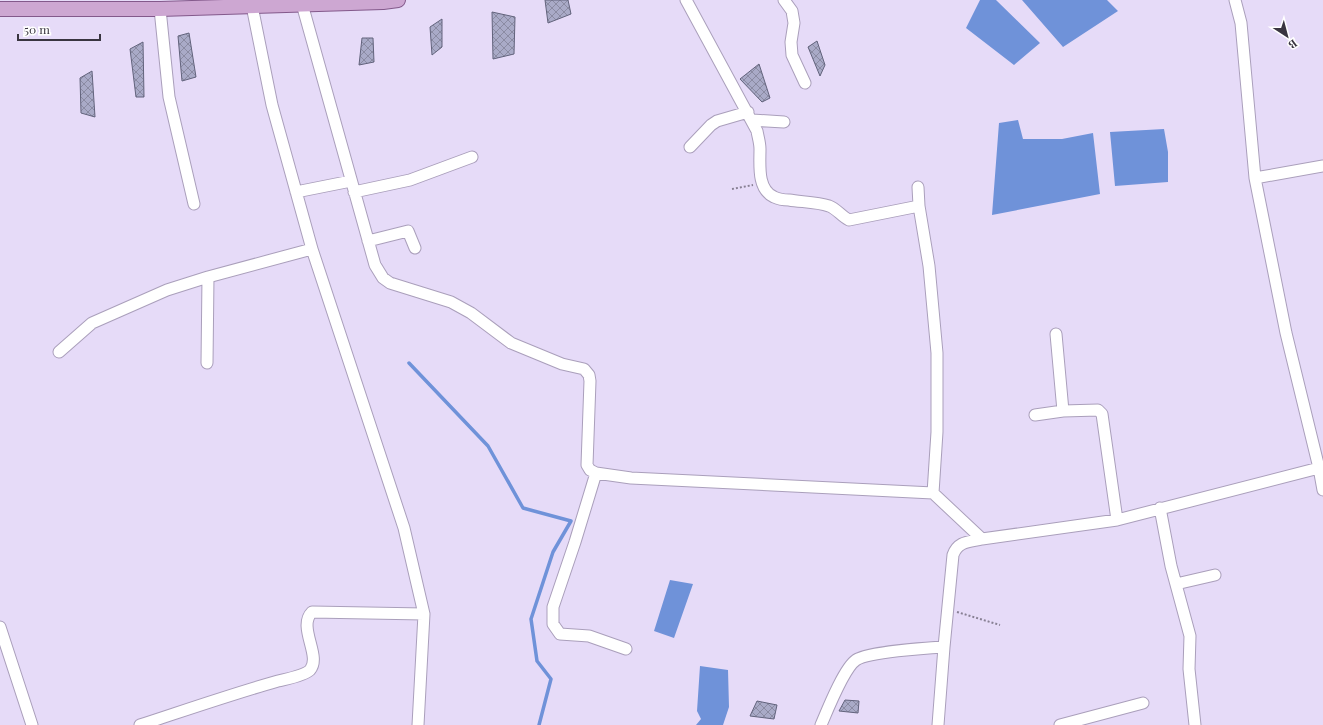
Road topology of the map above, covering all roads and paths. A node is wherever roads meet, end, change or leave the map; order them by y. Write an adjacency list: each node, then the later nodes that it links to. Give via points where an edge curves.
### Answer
1 (398, 0): 6 (main road)
2 (686, 0): 11 (street)
3 (784, 0): 10 (street, via 792,11 794,23 792,55)
4 (1235, 0): 16 (street, via 1241,23)
5 (178, 4): 7 (main road); 8 (main road)
6 (302, 4): 7 (main road); 18 (street)
7 (252, 6): 21 (street, via 272,105)
8 (160, 8): 9 (main road); 22 (street, via 169,97)
9 (0, 9)
10 (805, 83)
11 (750, 116): 12 (street); 13 (street, via 717,121); 17 (street, via 757,131 760,147 759,169)
12 (784, 122)
13 (690, 147)
14 (472, 157): 18 (street, via 410,180)
15 (1323, 166): 16 (street)
16 (1255, 178): 33 (street, via 1286,333)
17 (762, 183): 20 (path); 23 (street, via 767,192 774,197 828,206 849,220)
18 (353, 187): 21 (street); 24 (street)
19 (918, 187): 23 (street)
20 (732, 189)
21 (296, 192): 26 (street)
22 (194, 204)
23 (919, 206): 36 (street, via 929,266 937,353 937,432)
24 (368, 241): 25 (street, via 408,231); 34 (street, via 375,265 383,278 390,283 451,302 511,343 562,364 584,369 590,381 587,465 590,470)
25 (415, 248)
26 (312, 249): 27 (street); 43 (street, via 404,528)
27 (208, 277): 29 (street, via 167,290 92,323); 30 (street)
28 (1056, 334): 31 (street)
29 (59, 352)
30 (207, 363)
31 (1063, 411): 32 (street); 38 (street, via 1098,410 1102,414)
32 (1035, 415)
33 (1319, 468): 35 (street); 37 (street)
34 (596, 472): 36 (street, via 631,478); 47 (street, via 553,607 553,624 560,634 589,636)
35 (1323, 490)
36 (933, 493): 39 (street)
37 (1160, 508): 38 (street); 41 (street)
38 (1117, 520): 39 (street)
39 (982, 539): 42 (street, via 960,544 955,548)
40 (1215, 575): 41 (street)
41 (1176, 584): 55 (street, via 1190,636 1189,669)
42 (948, 608): 44 (path); 46 (street)
43 (424, 614): 50 (street, via 312,612 308,623 313,656 309,671); 51 (street)
44 (1000, 625)
45 (0, 627): 49 (street)
46 (944, 646): 52 (street, via 874,654 856,660 844,675); 53 (street)
47 (626, 649)
48 (1143, 703): 54 (street)
49 (32, 725)
50 (140, 725)
51 (418, 725)
52 (820, 725)
53 (938, 725)
54 (1060, 725)
55 (1195, 725)

